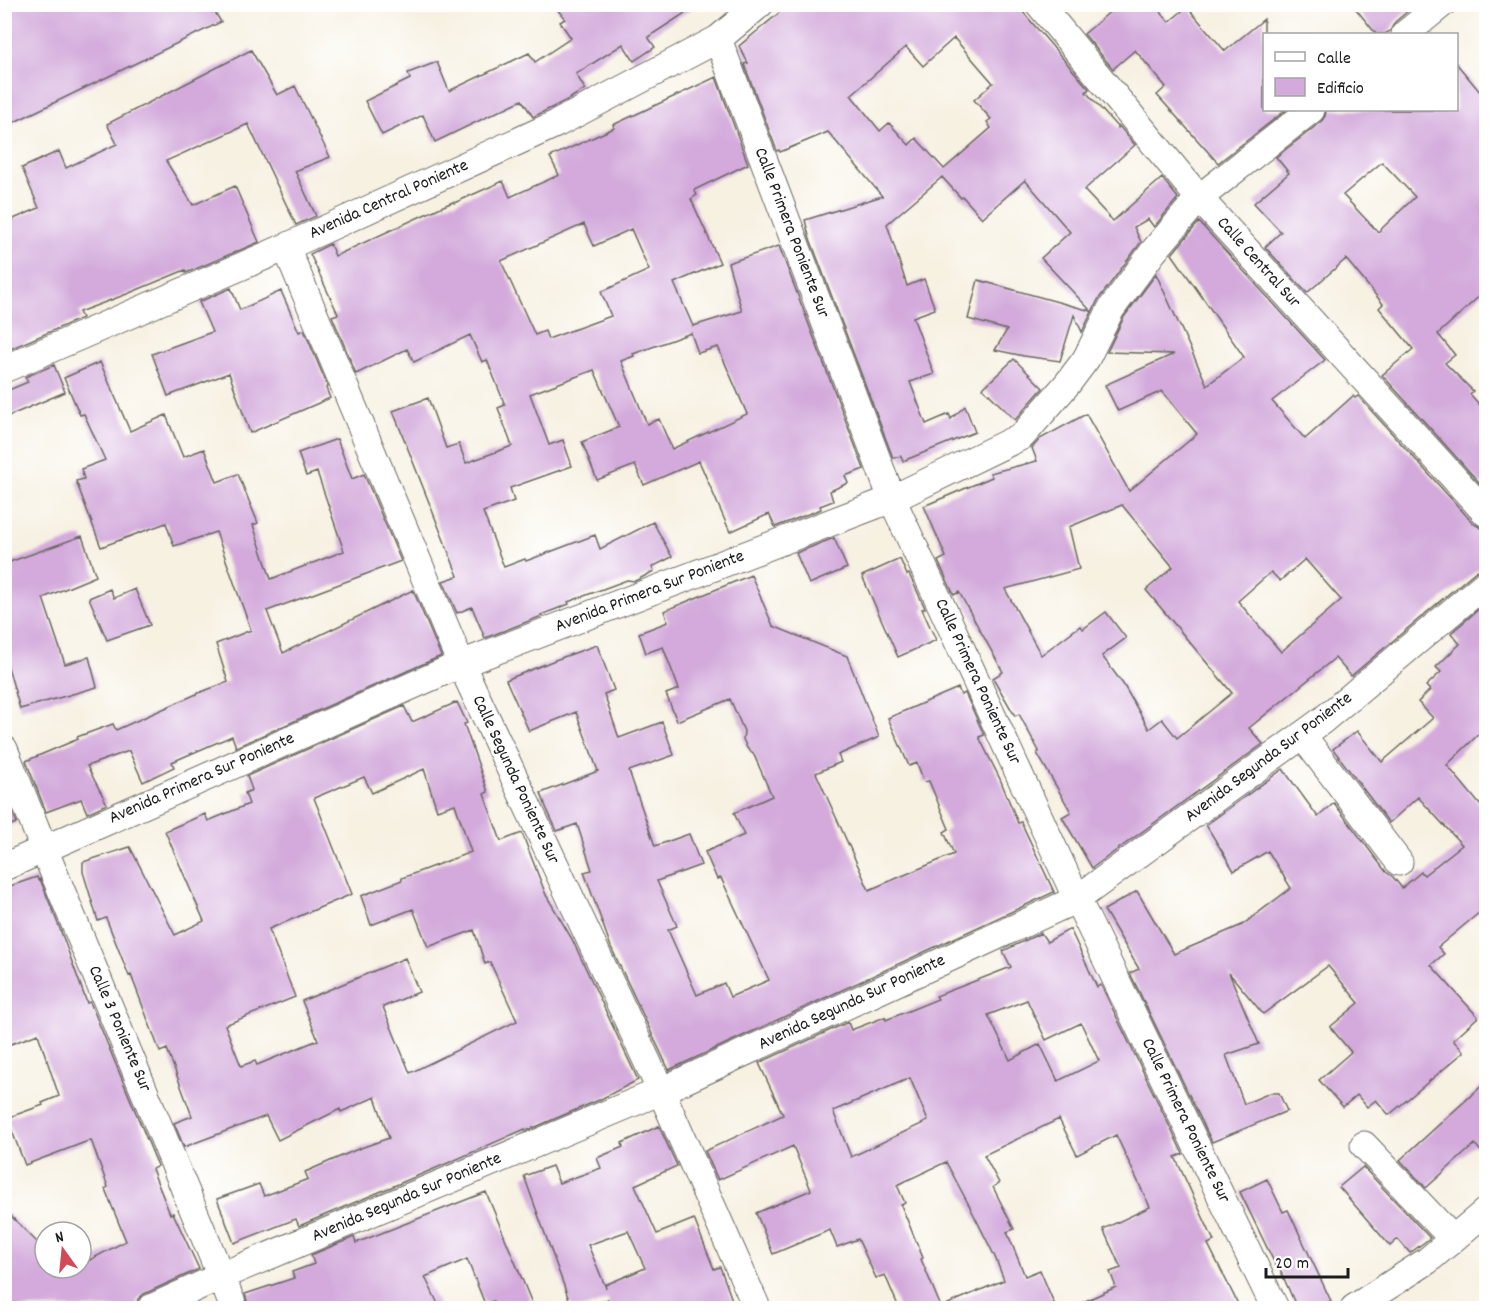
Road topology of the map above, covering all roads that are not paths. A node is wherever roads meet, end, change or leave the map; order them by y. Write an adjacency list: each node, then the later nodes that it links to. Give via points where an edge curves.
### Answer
1 (760, 4): 5 (street, Avenida Central Poniente)
2 (1039, 4): 7 (street, Calle Central Sur)
3 (1442, 4): 4 (street)
4 (1406, 33)
5 (718, 39): 8 (street, Avenida Central Poniente, via 558,123); 10 (street, Calle Primera Poniente Sur)
6 (1310, 111): 7 (street, Avenida Primera Sur Poniente)
7 (1199, 198): 10 (street, Avenida Primera Sur Poniente, via 1153,252 1111,309 1086,359 1023,436); 11 (street, Calle Central Sur)
8 (286, 247): 9 (street, Avenida Central Poniente); 13 (street, Calle Segunda Poniente Sur)
9 (4, 369)
10 (892, 499): 13 (street, Avenida Primera Sur Poniente); 19 (street, Calle Primera Poniente Sur)
11 (1486, 513)
12 (1486, 583): 14 (street, Avenida Segunda Sur Poniente)
13 (461, 663): 16 (street, Avenida Primera Sur Poniente); 20 (street, Calle Segunda Poniente Sur)
14 (1302, 735): 17 (street); 19 (street, Avenida Segunda Sur Poniente)
15 (4, 750): 16 (street, Calle 3 Poniente Sur)
16 (44, 849): 18 (street, Avenida Primera Sur Poniente); 24 (street, Calle 3 Poniente Sur)
17 (1399, 862)
18 (4, 867)
19 (1077, 899): 20 (street, Avenida Segunda Sur Poniente); 28 (street, Calle Primera Poniente Sur)
20 (661, 1091): 24 (street, Avenida Segunda Sur Poniente); 27 (street, Calle Segunda Poniente Sur)
21 (1364, 1145): 23 (street)
22 (1486, 1210): 23 (street)
23 (1453, 1239): 29 (street, via 1427,1261)
24 (221, 1276): 25 (street, Avenida Segunda Sur Poniente); 26 (street, Calle 3 Poniente Sur)
25 (151, 1308)
26 (234, 1308)
27 (757, 1308)
28 (1275, 1308)
29 (1354, 1308)

